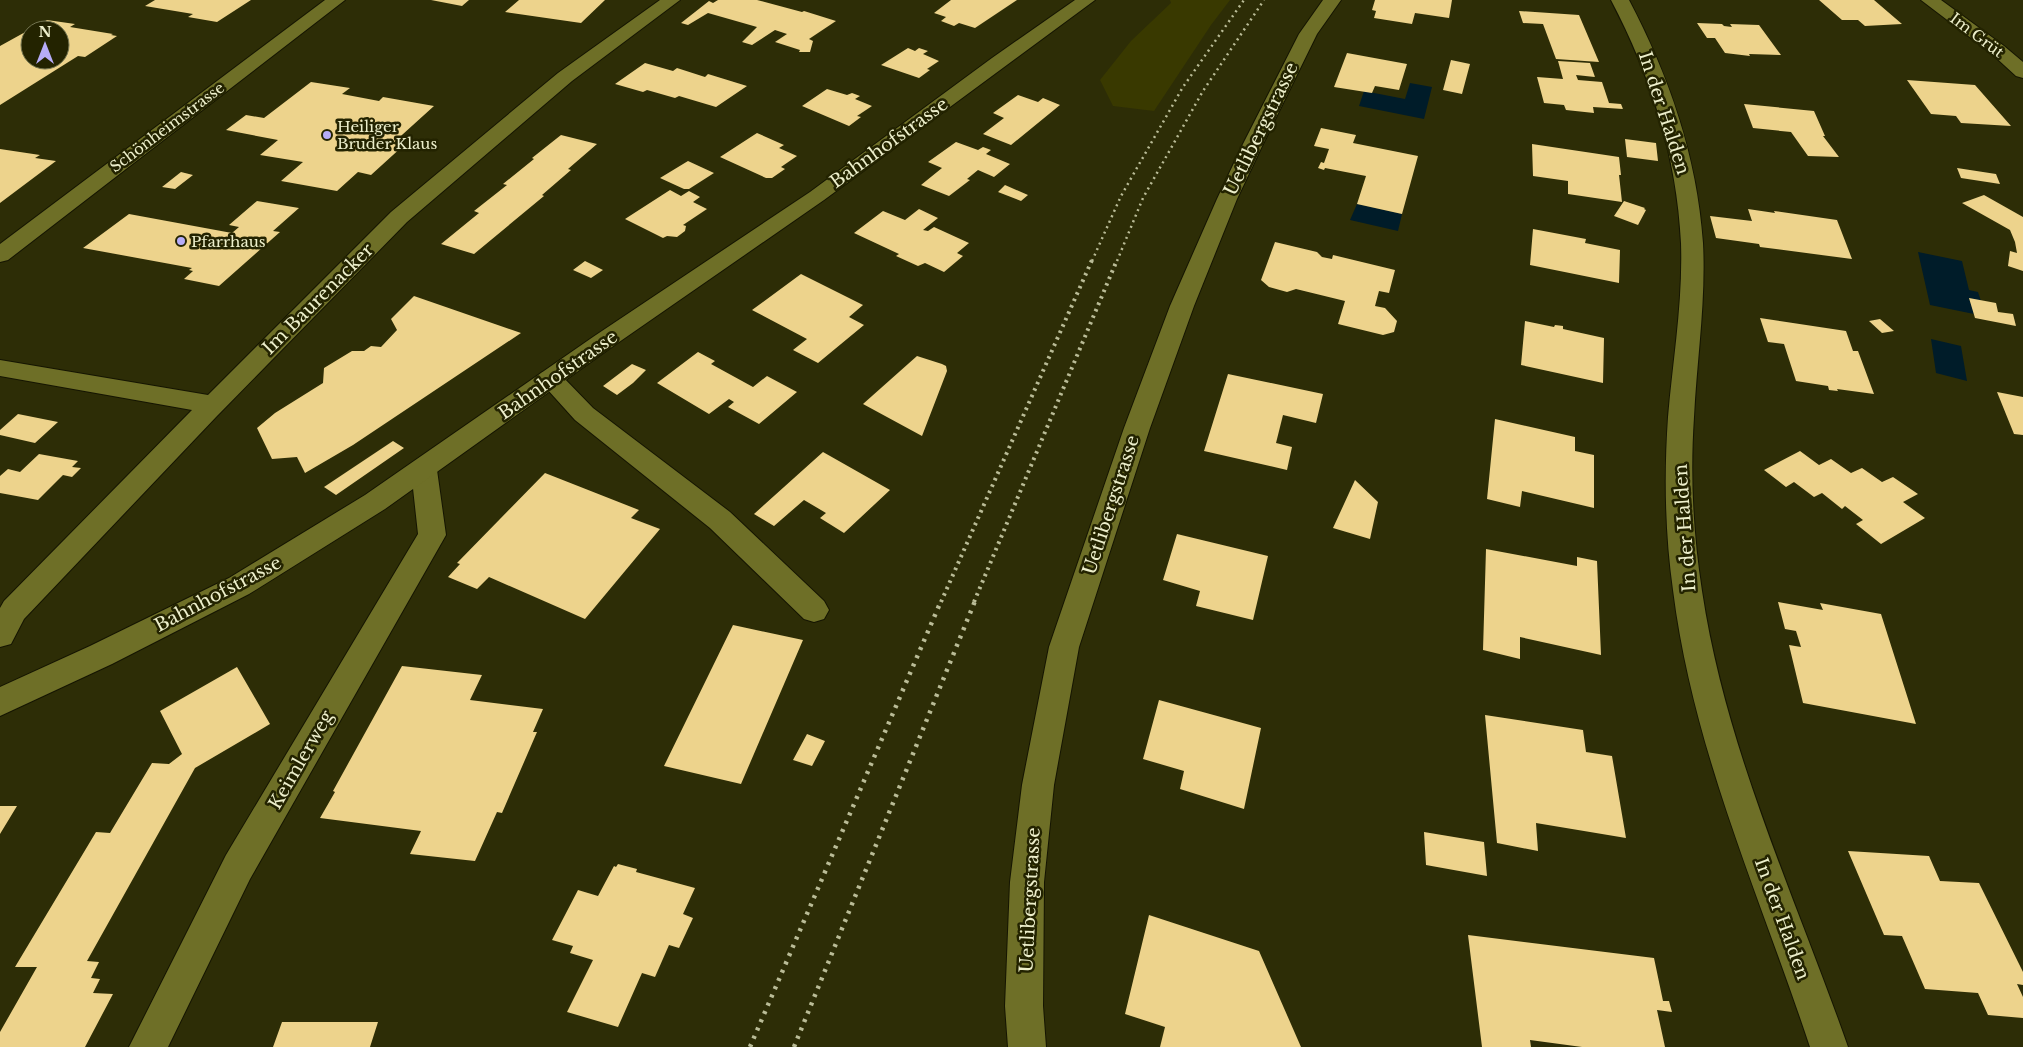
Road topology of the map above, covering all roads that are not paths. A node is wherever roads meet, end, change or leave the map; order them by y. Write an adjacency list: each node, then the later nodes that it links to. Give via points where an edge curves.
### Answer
1 (336, 0): 8 (street, Schönheimstrasse)
2 (671, 0): 11 (street, Im Baurenacker, via 565,77 399,217)
3 (1086, 0): 10 (street, Bahnhofstrasse, via 816,196)
4 (1332, 0): 17 (street, Uetlibergstrasse, via 1308,34 1253,144 1182,306 1137,428 1064,647 1038,784 1027,882 1024,1006)
5 (1620, 0): 18 (street, In der Halden, via 1644,46 1660,87 1687,184 1692,279 1679,475 1683,553 1695,634 1717,730 1750,831)
6 (1930, 0): 7 (street, Im Grüt)
7 (2023, 72)
8 (0, 255)
9 (0, 368): 11 (street)
10 (550, 379): 12 (street, Bahnhofstrasse); 13 (street, via 584,414 720,520)
11 (213, 405): 14 (street, Im Baurenacker, via 14,610)
12 (424, 470): 15 (street, Bahnhofstrasse, via 239,586); 16 (street, Keimlerweg, via 432,535 238,867)
13 (814, 610)
14 (0, 635)
15 (0, 702)
16 (148, 1047)
17 (1027, 1047)
18 (1829, 1047)

